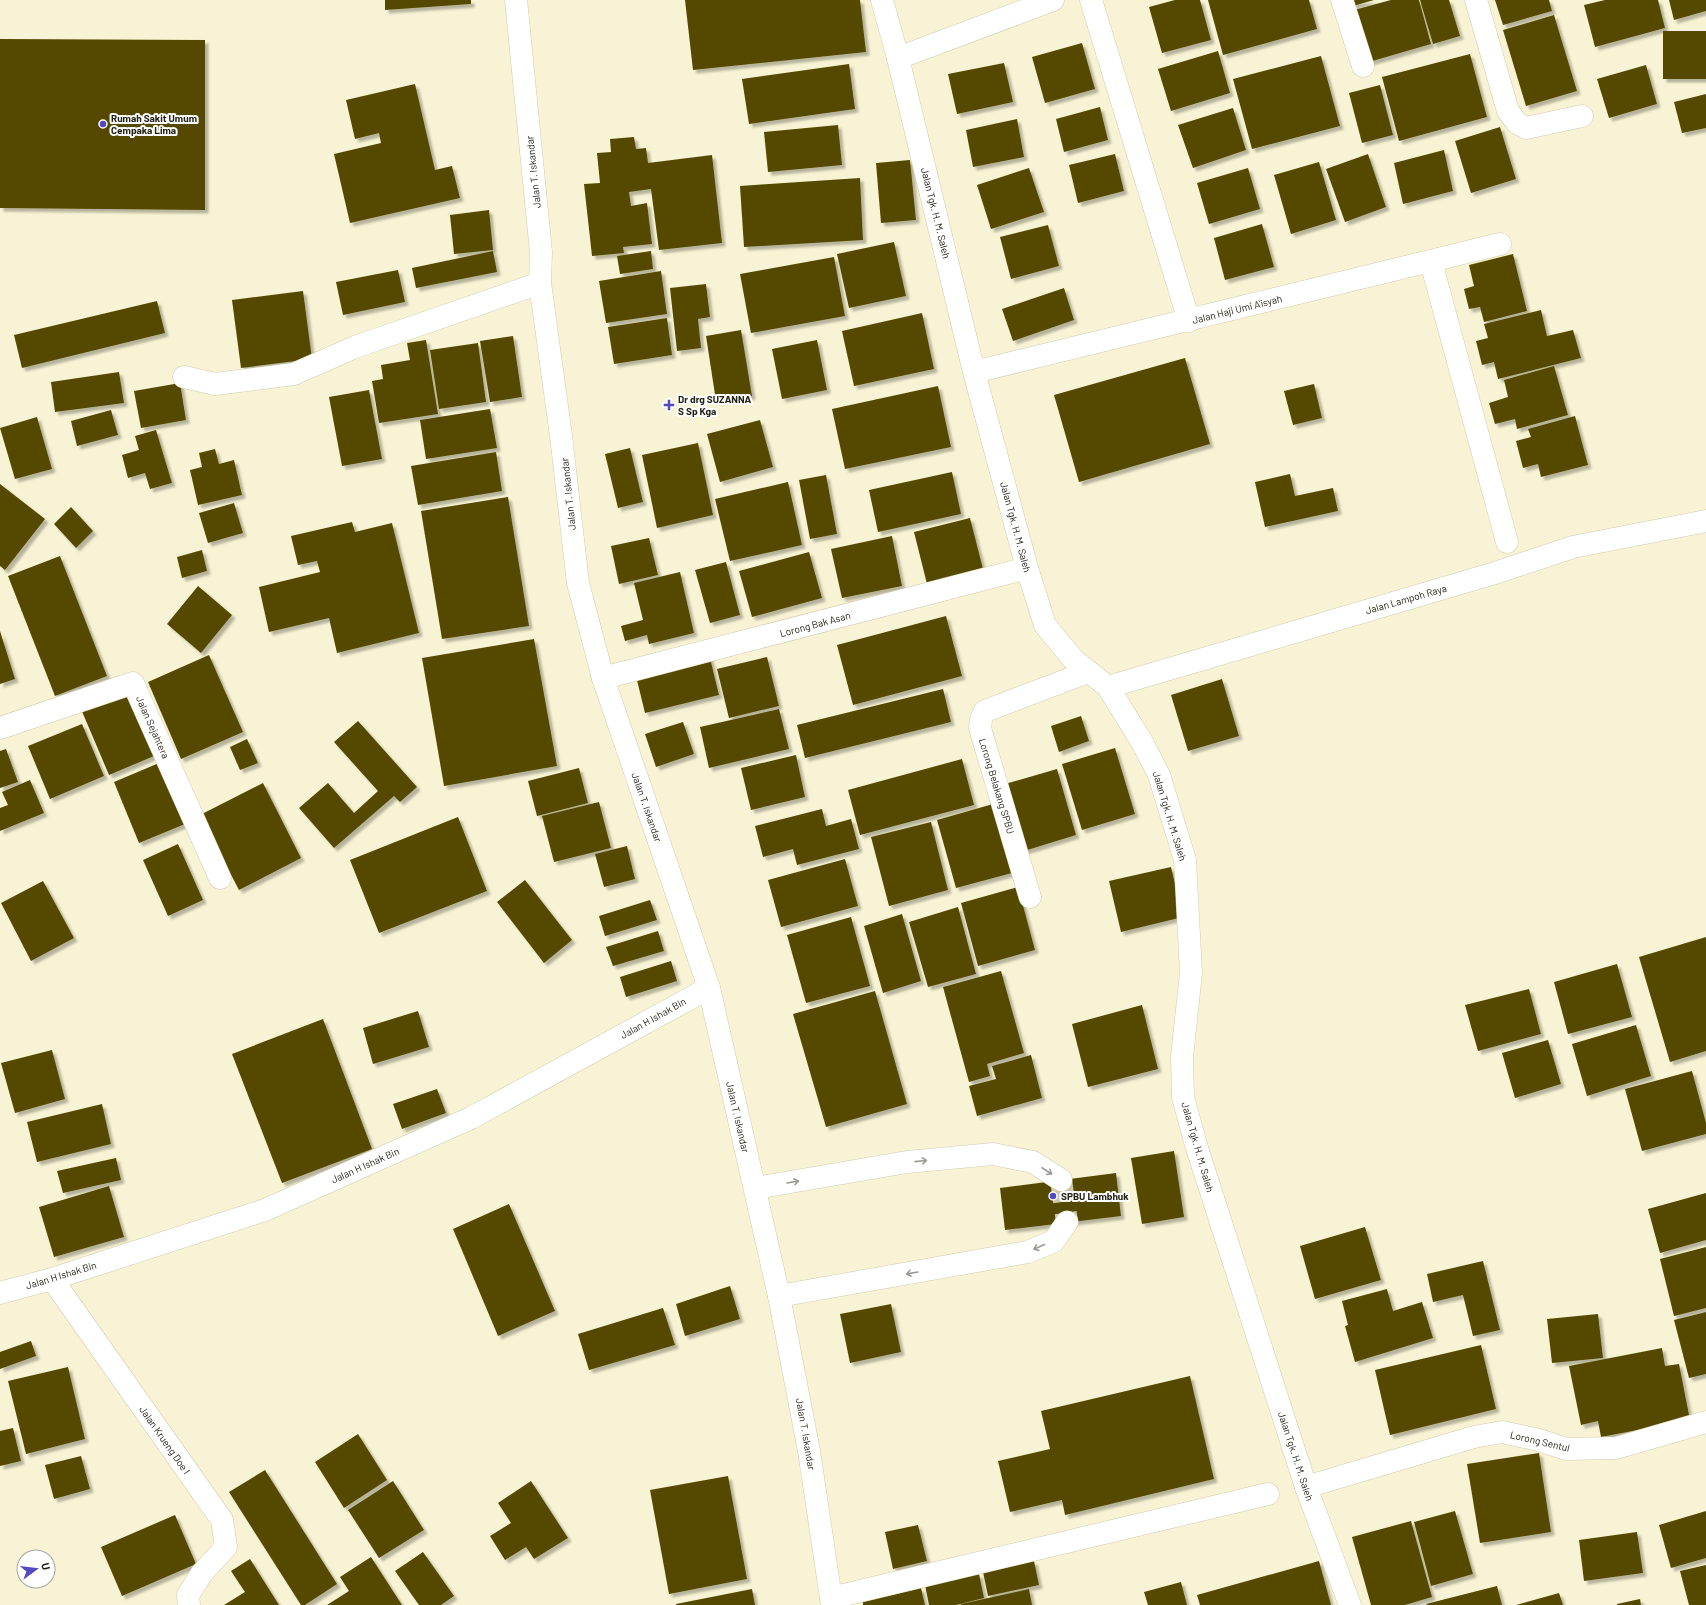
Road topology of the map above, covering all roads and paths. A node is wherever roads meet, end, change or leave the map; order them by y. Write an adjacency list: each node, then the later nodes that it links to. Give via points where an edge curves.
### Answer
1 (516, 0): 12 (street, Jalan T. Iskandar, via 541,252)
2 (882, 0): 7 (street, Jalan Tgk. H. M. Saleh)
3 (1053, 0): 7 (street)
4 (1091, 0): 13 (street)
5 (1342, 0): 8 (street)
6 (1476, 0): 9 (street, via 1508,111 1517,123 1526,128)
7 (898, 58): 14 (street, Jalan Tgk. H. M. Saleh)
8 (1363, 66)
9 (1582, 116)
10 (1500, 244): 11 (street, Jalan Haji Umi A'isyah)
11 (1431, 262): 13 (street, Jalan Haji Umi A'isyah); 17 (street)
12 (540, 283): 15 (street, via 355,347 294,374 215,384); 20 (street, Jalan T. Iskandar, via 562,436 578,584)
13 (1190, 321): 14 (street, Jalan Haji Umi A'isyah)
14 (974, 372): 18 (street, Jalan Tgk. H. M. Saleh)
15 (184, 377)
16 (1706, 521): 21 (street, Jalan Lampoh Raya, via 1573,547 1495,573)
17 (1507, 542)
18 (1027, 568): 19 (street, Jalan Tgk. H. M. Saleh, via 1045,625 1073,659); 20 (street, Lorong Bak Asan)
19 (1088, 672): 21 (street, Jalan Tgk. H. M. Saleh); 24 (street, Lorong Belakang SPBU, via 985,711 981,719 980,728)
20 (603, 678): 25 (street, Jalan T. Iskandar)
21 (1108, 687): 33 (street, Jalan Tgk. H. M. Saleh, via 1142,742 1158,775 1184,860 1191,973 1182,1057 1183,1097 1198,1152)
22 (0, 728): 23 (street, Jalan Sejahtera, via 133,683)
23 (220, 878)
24 (1030, 898)
25 (709, 988): 27 (street, Jalan T. Iskandar); 29 (street, Jalan H Ishak Bin, via 471,1118 265,1210)
26 (1061, 1180): 27 (street, one-way to 26, via 906,1162 993,1154 1033,1162)
27 (754, 1188): 31 (street, Jalan T. Iskandar)
28 (1068, 1222): 31 (street, one-way to 31, via 1054,1241 1028,1252)
29 (52, 1279): 30 (street, Jalan H Ishak Bin); 36 (street, Jalan Krueng Doe I, via 222,1520 226,1547 202,1574 188,1595)
30 (0, 1293)
31 (780, 1296): 35 (street, Jalan T. Iskandar, via 809,1451)
32 (1706, 1422): 33 (street, Lorong Sentul, via 1616,1448 1566,1449 1540,1440 1502,1432 1474,1437)
33 (1306, 1487): 37 (street, Jalan Tgk. H. M. Saleh)
34 (1268, 1494): 35 (street)
35 (832, 1601)
36 (189, 1605)
37 (1350, 1605)

